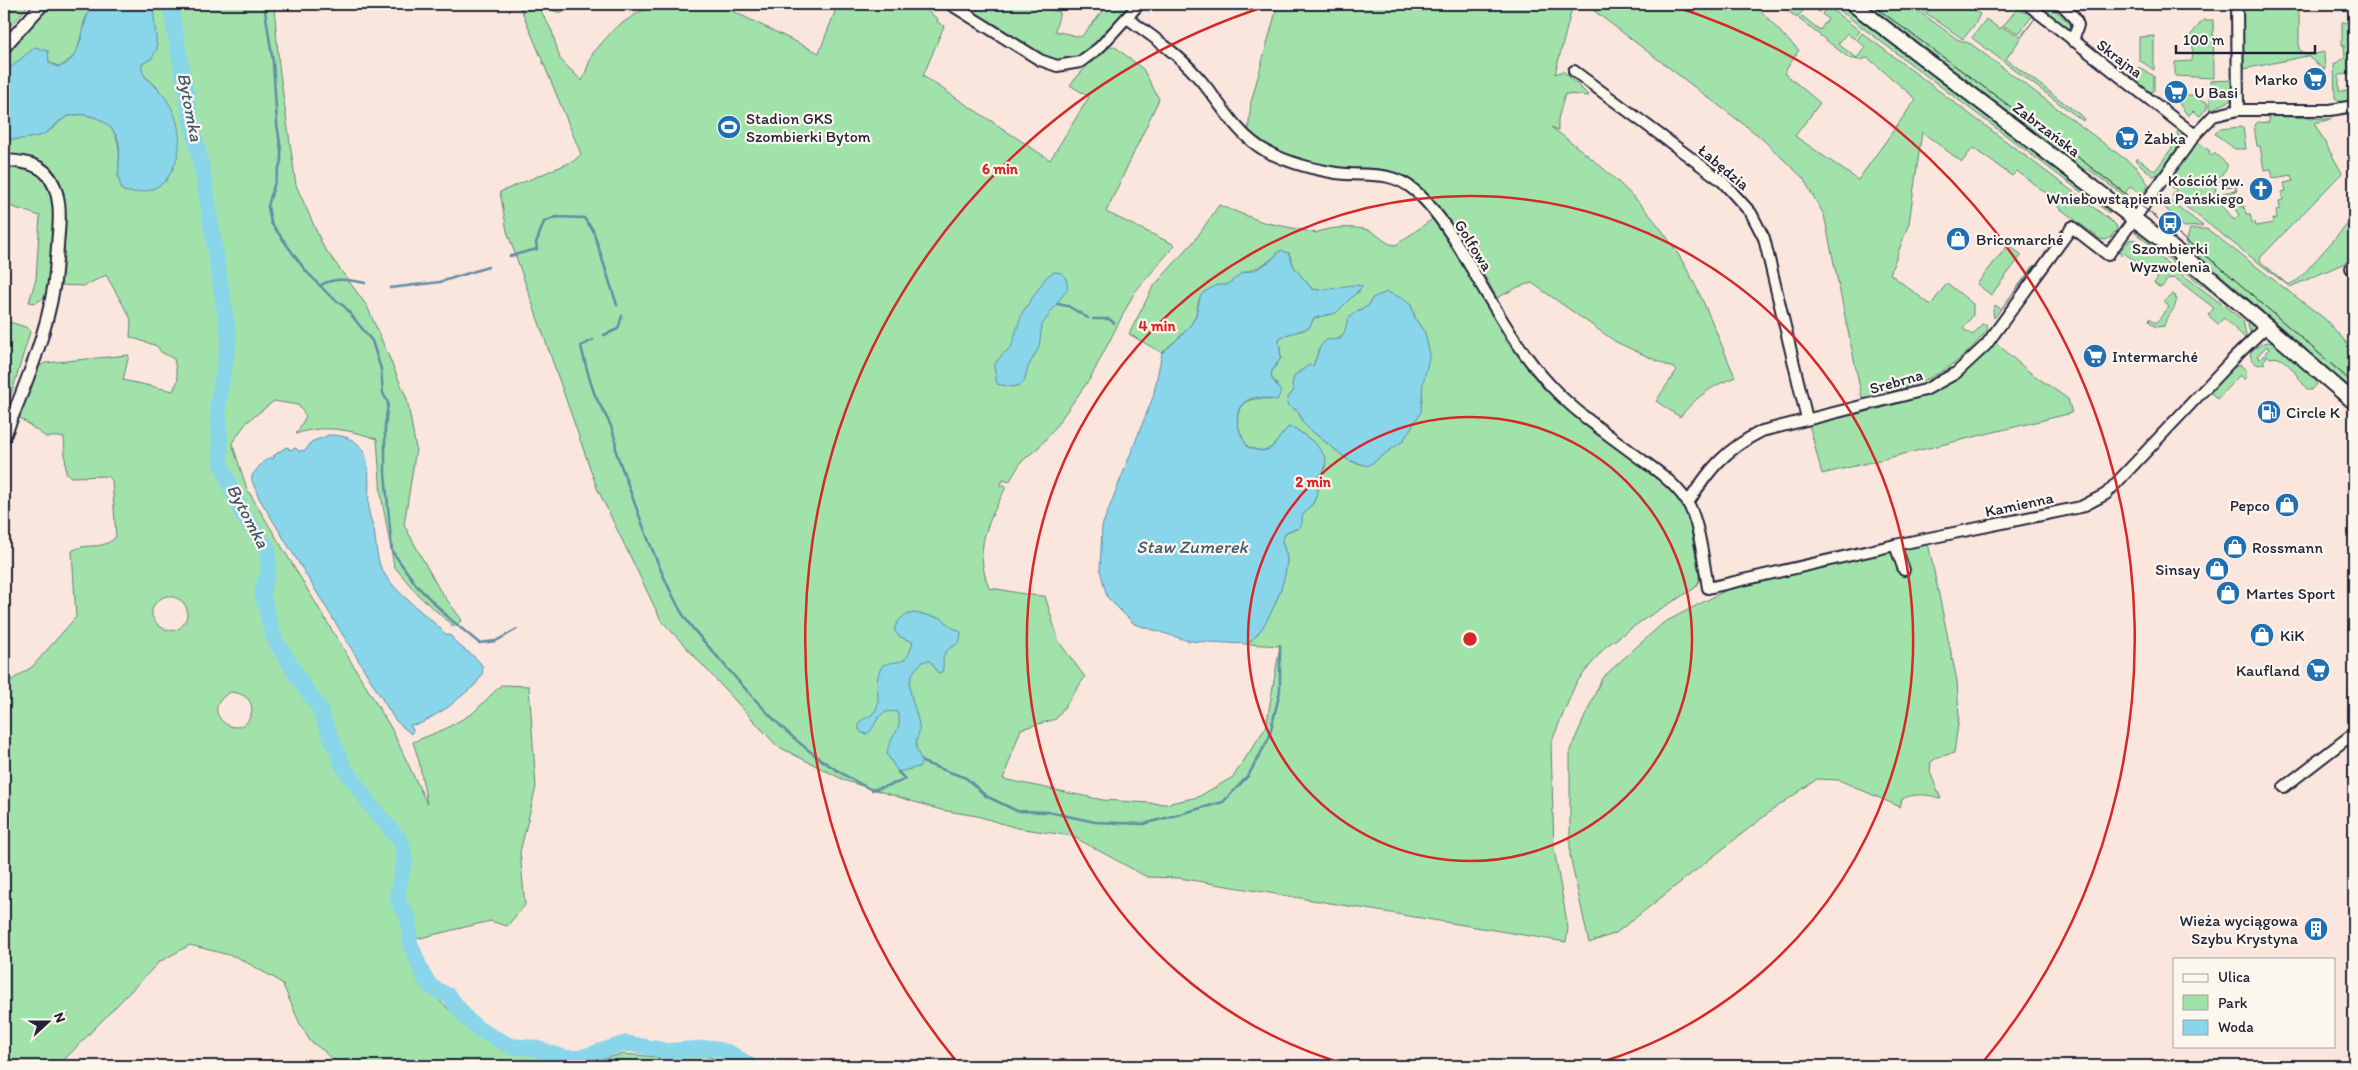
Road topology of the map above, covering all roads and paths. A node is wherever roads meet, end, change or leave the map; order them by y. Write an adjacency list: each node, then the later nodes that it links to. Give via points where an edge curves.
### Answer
1 (43, 4): 10 (street)
2 (950, 4): 8 (street, via 1040,60 1057,66 1080,62 1099,48)
3 (1139, 4): 8 (street)
4 (1853, 4): 16 (main road, Zabrzańska)
5 (2027, 4): 9 (street, Skrajna)
6 (2061, 4): 9 (street, via 2078,25)
7 (2237, 4): 13 (street)
8 (1127, 18): 21 (street, Golfowa, via 1176,54 1198,76 1248,139 1266,151 1299,166 1338,173 1376,174 1414,189 1450,231 1516,341 1553,388 1672,482)
9 (2073, 41): 14 (street, Skrajna)
10 (4, 47)
11 (1574, 71): 19 (street, Łabędzia, via 1722,181 1751,213 1764,238)
12 (2354, 106): 13 (street, via 2330,110)
13 (2238, 110): 14 (street, via 2213,116)
14 (2195, 135): 16 (street)
15 (4, 160): 20 (street, via 28,163 48,174 57,193 59,222 48,315)
16 (2135, 218): 17 (main road, Zabrzańska); 19 (street, Srebrna, via 2108,255 2072,227 1986,345 1956,373 1925,390)
17 (2268, 325): 18 (main road, Zabrzańska); 22 (street, Kamienna, via 2106,494 2095,501)
18 (2354, 402)
19 (1807, 419): 21 (street, Srebrna, via 1762,431 1739,443 1702,481)
20 (4, 437)
21 (1688, 503): 24 (street, Golfowa, via 1699,538)
22 (1895, 545): 23 (street); 24 (street, Kamienna)
23 (1904, 570)
24 (1708, 588)
25 (2354, 733): 26 (street)
26 (2284, 787)

